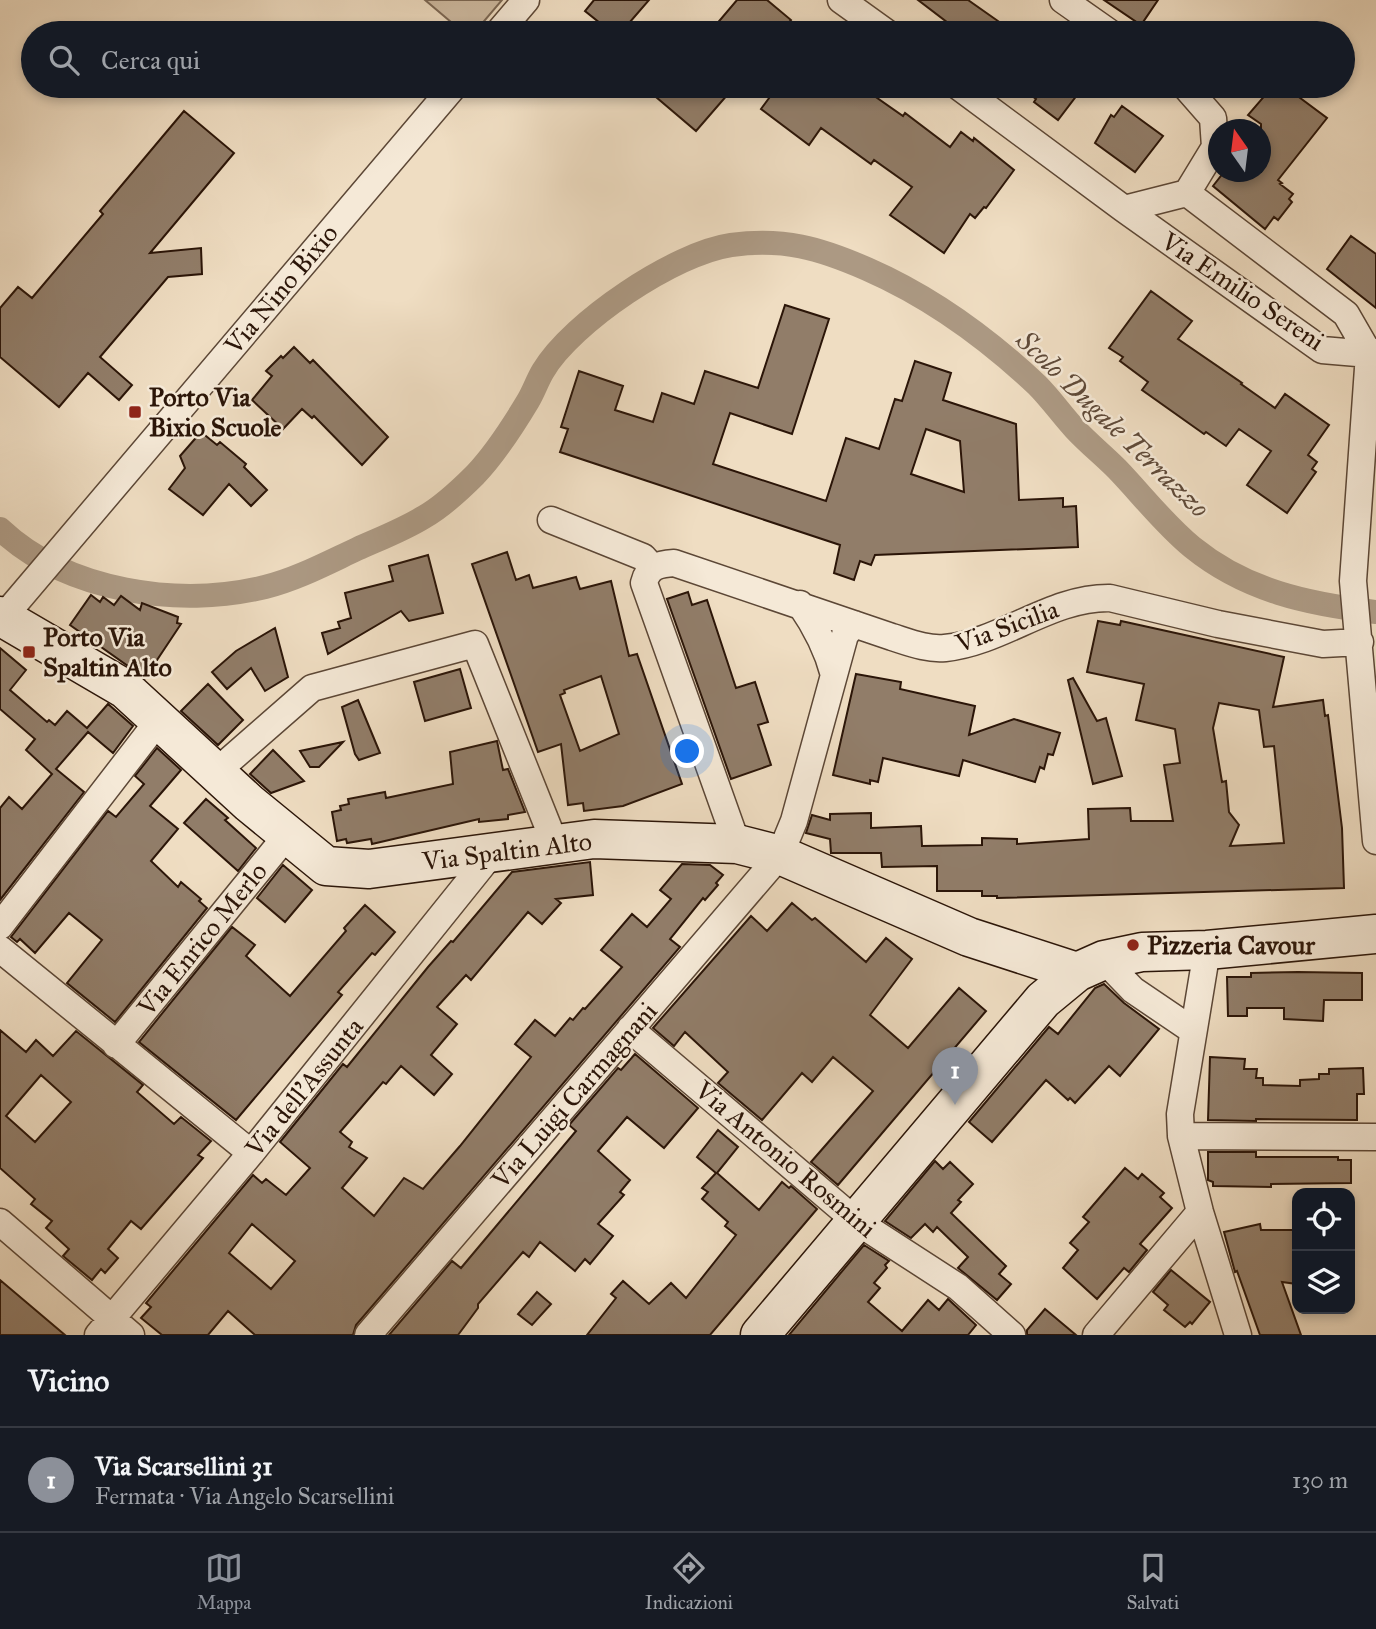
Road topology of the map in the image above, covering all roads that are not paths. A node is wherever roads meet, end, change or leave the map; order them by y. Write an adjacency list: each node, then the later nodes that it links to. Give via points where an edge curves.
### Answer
1 (526, 0): 4 (street)
2 (842, 0): 5 (street)
3 (1063, 0): 6 (street)
4 (508, 21)
5 (871, 21)
6 (1093, 21)
7 (444, 98): 16 (street, Via Nino Bixio)
8 (974, 98): 11 (street, Via Emilio Sereni)
9 (1196, 98): 10 (street, via 1213,118 1215,148)
10 (1187, 193): 11 (street, Via Emilio Sereni); 12 (street, Via Emilio Sereni, via 1346,314)
11 (1124, 209): 12 (street, Via Emilio Sereni, via 1322,350)
12 (1374, 355): 18 (street, via 1353,581)
13 (551, 520): 14 (street, via 643,557)
14 (652, 567): 15 (street, Via Sicilia, via 674,563); 25 (street, via 644,583)
15 (800, 604): 17 (street, Via Sicilia); 19 (street, via 822,640)
16 (1, 618): 20 (street, Via Spaltin Alto, via 125,689)
17 (854, 624): 18 (street, Via Sicilia, via 943,648 975,641 1081,600 1110,598 1323,644); 19 (street, via 845,635)
18 (1359, 635): 23 (street)
19 (834, 675): 27 (street, via 794,821)
20 (159, 720): 21 (street, Via Spaltin Alto); 28 (street)
21 (216, 772): 22 (street, Via Spaltin Alto); 24 (street, via 312,688 475,644)
22 (288, 834): 26 (street, Via Spaltin Alto, via 326,866 369,869); 35 (street, Via Enrico Merlo)
23 (1376, 841)
24 (555, 844): 25 (street, Via Spaltin Alto, via 594,839); 26 (street, Via Spaltin Alto)
25 (737, 844): 27 (street, Via Spaltin Alto)
26 (492, 853): 38 (street, Via dell'Assunta)
27 (780, 855): 32 (street, Via Spaltin Alto, via 969,937); 33 (street, Via Luigi Carmagnani)
28 (0, 926)
29 (1376, 934): 31 (street)
30 (0, 949): 35 (street)
31 (1207, 950): 32 (street, via 1142,952); 34 (street)
32 (1091, 966): 34 (street); 40 (street, via 1043,1000)
33 (630, 1029): 40 (street, Via Antonio Rosmini); 43 (street, Via Luigi Carmagnani)
34 (1192, 1030): 36 (street)
35 (116, 1045): 38 (street)
36 (1181, 1136): 37 (street); 39 (street)
37 (1376, 1137)
38 (251, 1153): 42 (street, Via dell'Assunta)
39 (1200, 1212): 46 (street); 47 (street)
40 (856, 1221): 44 (street); 45 (street, Via Antonio Rosmini, via 958,1287)
41 (0, 1222): 42 (street)
42 (114, 1330)
43 (368, 1335)
44 (760, 1335)
45 (1012, 1335)
46 (1096, 1335)
47 (1238, 1335)

